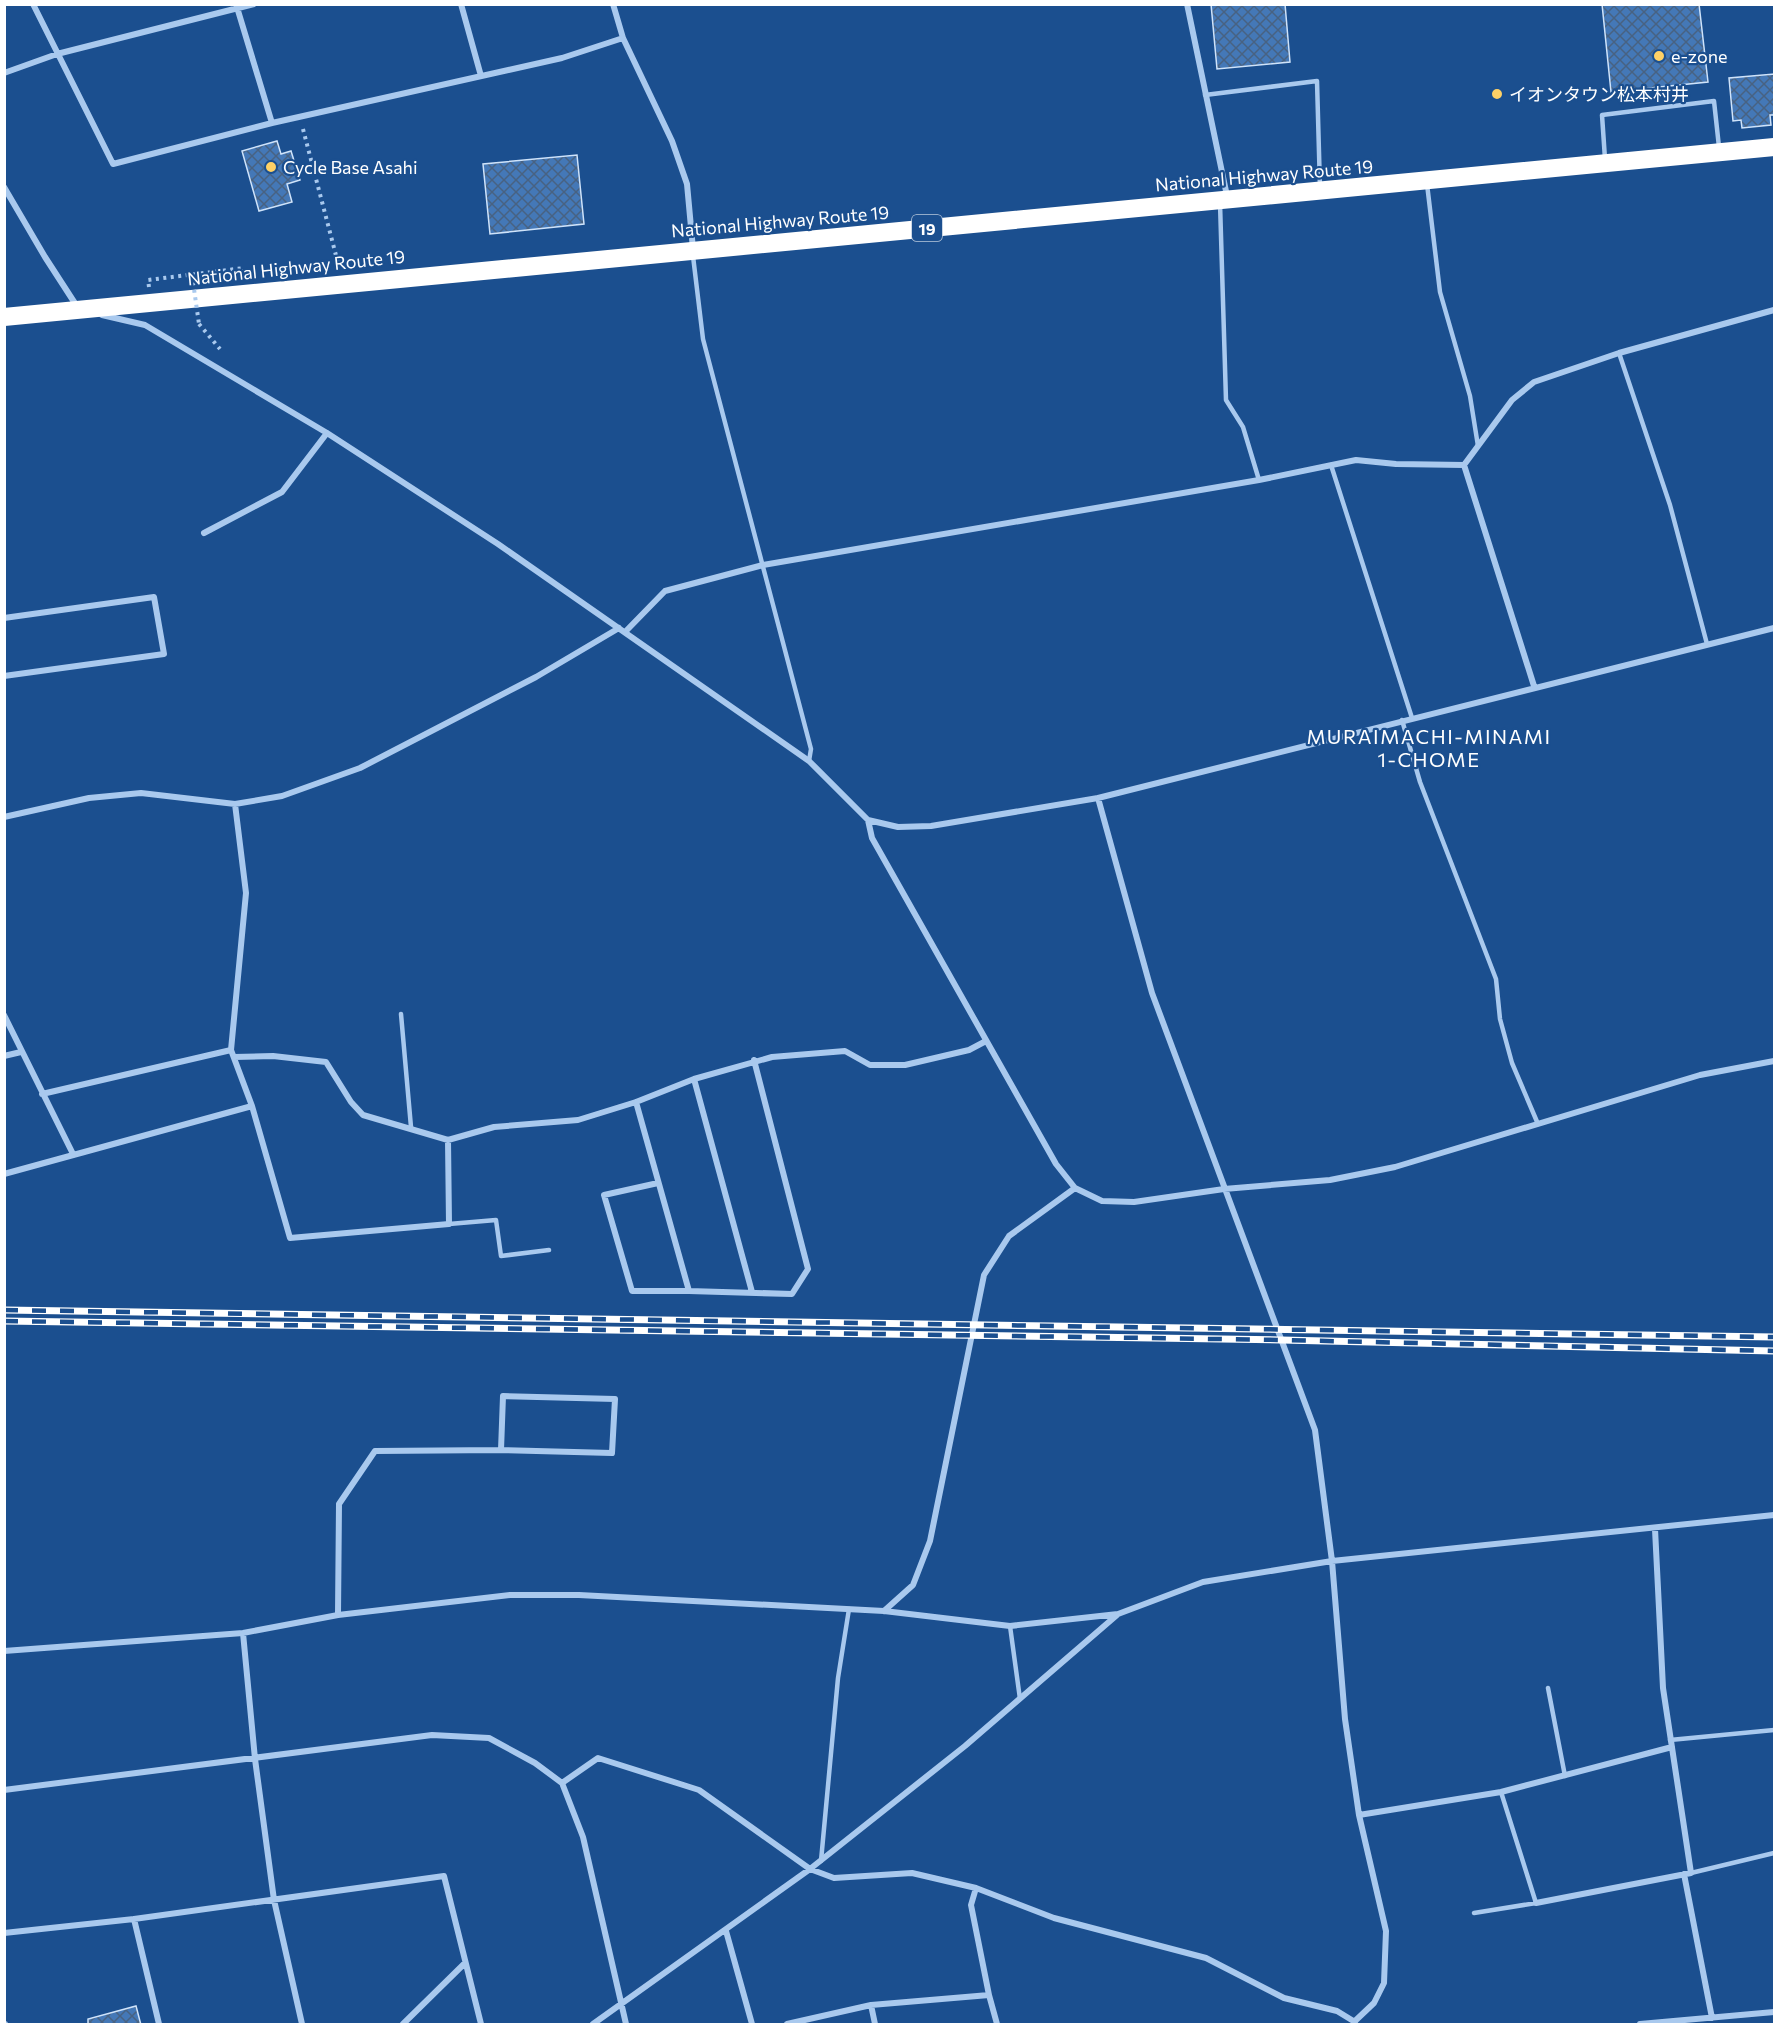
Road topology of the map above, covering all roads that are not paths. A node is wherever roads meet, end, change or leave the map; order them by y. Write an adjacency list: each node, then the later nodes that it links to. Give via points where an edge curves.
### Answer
1 (33, 4): 8 (street)
2 (254, 4): 6 (street)
3 (460, 4): 10 (street)
4 (613, 4): 7 (street)
5 (1187, 4): 11 (street)
6 (237, 7): 8 (street); 12 (street)
7 (623, 38): 10 (street, via 562,58); 20 (street, via 672,141 687,184)
8 (57, 54): 9 (street); 12 (street, via 113,164)
9 (4, 73)
10 (481, 76): 12 (street)
11 (1205, 95): 18 (lane, via 1317,81); 19 (street)
12 (272, 123)
13 (1774, 147): 14 (highway, National Highway Route 19 / 19)
14 (1720, 152): 15 (highway, National Highway Route 19 / 19); 15 (lane, via 1714,101 1602,116)
15 (1606, 164): 16 (highway, National Highway Route 19 / 19)
16 (1426, 181): 18 (highway, National Highway Route 19 / 19); 26 (lane, via 1440,292 1470,396)
17 (4, 187): 21 (street)
18 (1320, 191): 19 (highway, National Highway Route 19 / 19)
19 (1224, 200): 20 (highway, National Highway Route 19 / 19); 29 (lane, via 1226,400 1243,428)
20 (694, 250): 21 (highway, National Highway Route 19 / 19); 31 (lane, via 703,339)
21 (79, 309): 23 (highway, National Highway Route 19 / 19); 25 (street, via 145,326)
22 (1774, 310): 24 (street)
23 (4, 317)
24 (1618, 353): 26 (street, via 1534,382 1512,400); 35 (lane, via 1670,505)
25 (327, 433): 30 (street, via 282,492); 34 (street)
26 (1478, 446): 28 (street)
27 (1331, 465): 28 (street, via 1356,460); 29 (street); 38 (lane)
28 (1464, 465): 37 (street)
29 (1259, 480): 31 (street)
30 (204, 533)
31 (763, 565): 34 (street, via 665,591); 40 (lane, via 811,749)
32 (4, 618): 36 (street, via 154,597 164,654)
33 (1774, 628): 35 (street)
34 (622, 630): 40 (street); 42 (street, via 360,768 282,796)
35 (1707, 644): 37 (street)
36 (4, 676)
37 (1534, 686): 38 (street)
38 (1412, 718): 39 (street)
39 (1402, 720): 41 (street); 57 (lane, via 1420,782 1496,979 1500,1019 1512,1063)
40 (809, 761): 44 (street)
41 (1098, 798): 44 (street, via 931,826 898,827); 64 (street, via 1152,993)
42 (235, 804): 43 (street, via 141,793 89,798); 49 (street, via 246,893)
43 (4, 817)
44 (868, 820): 47 (street, via 872,838)
45 (401, 1014): 58 (lane)
46 (4, 1015): 48 (street)
47 (986, 1041): 51 (street, via 969,1050 904,1065 870,1065 844,1051); 63 (street, via 1056,1164)
48 (21, 1052): 50 (street); 54 (street)
49 (233, 1053): 54 (street); 56 (street); 58 (street, via 326,1062 363,1114)
50 (4, 1056)
51 (754, 1060): 53 (street); 68 (street, via 808,1269 792,1294)
52 (1774, 1061): 57 (street, via 1700,1075)
53 (694, 1079): 55 (street); 68 (street)
54 (42, 1094): 60 (street)
55 (636, 1102): 59 (street, via 578,1120 494,1127); 62 (street)
56 (252, 1106): 60 (street); 65 (street, via 290,1238)
57 (1538, 1124): 64 (street, via 1395,1167 1341,1178)
58 (411, 1127): 59 (street)
59 (448, 1140): 65 (street)
60 (73, 1154): 61 (street)
61 (4, 1174)
62 (658, 1183): 67 (street); 67 (street, via 604,1195 632,1292)
63 (1075, 1188): 64 (street, via 1102,1201 1134,1202); 74 (street, via 1009,1236 984,1275 930,1541 913,1585)
64 (1224, 1189): 72 (street, via 1315,1430)
65 (449, 1224): 66 (lane, via 495,1220 501,1256)
66 (549, 1250)
67 (689, 1291): 68 (street)
68 (752, 1292)
69 (501, 1450): 69 (street, via 612,1453 615,1399 503,1396); 75 (street, via 375,1451 339,1504)
70 (1774, 1515): 71 (street, via 1678,1523)
71 (1655, 1529): 72 (street); 83 (street)
72 (1332, 1561): 76 (street, via 1203,1582); 89 (street, via 1345,1719)
73 (849, 1609): 74 (street); 75 (street, via 510,1595); 91 (lane, via 838,1678)
74 (884, 1611): 77 (street)
75 (338, 1614): 78 (street)
76 (1118, 1614): 77 (street); 81 (street)
77 (1010, 1626): 81 (lane)
78 (243, 1633): 79 (street); 84 (street)
79 (4, 1651)
80 (1548, 1688): 85 (lane)
81 (1020, 1699): 91 (street)
82 (1774, 1730): 83 (lane)
83 (1671, 1743): 85 (street); 93 (street)
84 (255, 1759): 86 (street, via 432,1735 489,1738); 87 (street); 95 (street)
85 (1565, 1776): 88 (street)
86 (562, 1783): 92 (street, via 598,1758 699,1790); 103 (street, via 583,1837)
87 (4, 1790)
88 (1501, 1792): 89 (street); 96 (lane)
89 (1359, 1815): 107 (street, via 1386,1931 1384,1983 1374,2003)
90 (1774, 1853): 93 (lane)
91 (821, 1861): 92 (street)
92 (810, 1869): 94 (street, via 834,1878 912,1873); 99 (street)
93 (1688, 1874): 96 (street); 106 (street)
94 (976, 1888): 102 (street, via 971,1905); 107 (street, via 1054,1918 1206,1958 1284,1998 1337,2012)
95 (274, 1900): 98 (street); 101 (street, via 444,1875); 109 (street)
96 (1536, 1903): 97 (lane)
97 (1474, 1913)
98 (134, 1919): 100 (street); 108 (street)
99 (726, 1931): 103 (street); 114 (street)
100 (4, 1932)
101 (465, 1963): 110 (street); 111 (street)
102 (989, 1995): 104 (street); 117 (street)
103 (621, 2003): 112 (street); 113 (street)
104 (871, 2005): 115 (street); 116 (street)
105 (1774, 2012): 106 (street)
106 (1716, 2020): 118 (street)
107 (1356, 2023)
108 (159, 2025)
109 (302, 2025)
110 (403, 2025)
111 (481, 2025)
112 (593, 2025)
113 (626, 2025)
114 (752, 2025)
115 (787, 2025)
116 (875, 2025)
117 (997, 2025)
118 (1640, 2025)

